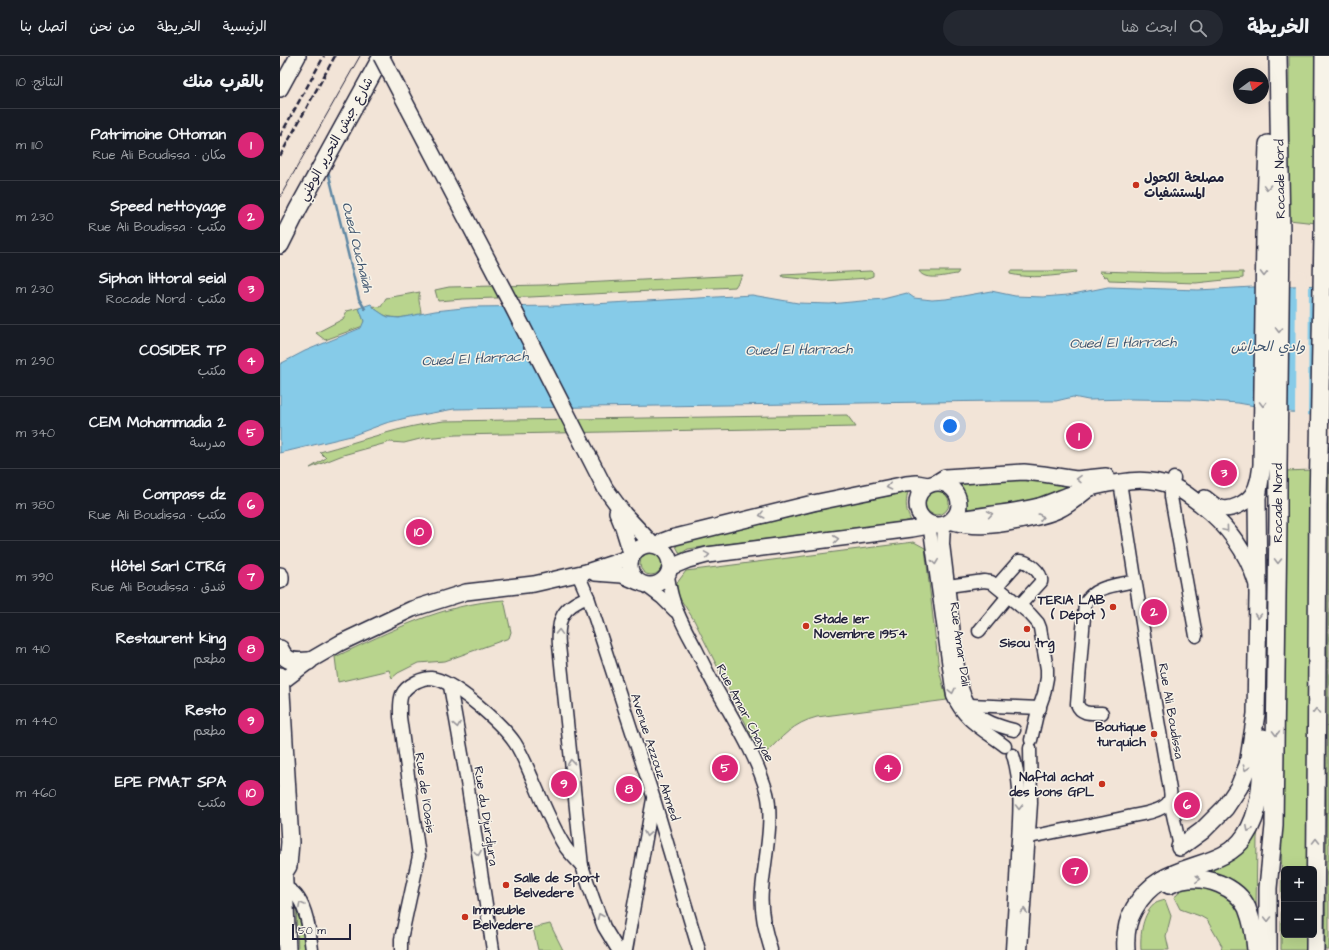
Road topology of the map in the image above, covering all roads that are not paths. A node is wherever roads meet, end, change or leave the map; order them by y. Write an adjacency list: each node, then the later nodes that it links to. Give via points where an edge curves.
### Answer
1 (298, 56): 8 (main road)
2 (372, 56): 12 (highway, شارع جيش التحرير الوطني)
3 (381, 56): 14 (highway, شارع جيش التحرير الوطني); 19 (main road, bridge)
4 (1266, 56): 11 (highway)
5 (1278, 56): 7 (highway, Rocade Nord)
6 (1324, 56): 9 (highway)
7 (1278, 79): 11 (highway); 13 (highway, Rocade Nord)
8 (280, 89)
9 (1324, 92): 10 (highway); 75 (highway, one-way to 9, via 1318,464)
10 (1329, 120)
11 (1269, 130): 13 (highway, one-way to 13)
12 (280, 220)
13 (1273, 235): 15 (highway, one-way to 15)
14 (280, 245)
15 (1266, 470): 17 (main road, via 1248,500 1229,509 1220,508 1183,482); 32 (highway, via 1257,498); 60 (highway, Rocade Nord, one-way to 60, via 1278,518 1274,826)
16 (1120, 482): 17 (main road); 20 (main road, one-way to 16, via 1038,506 1092,488); 28 (street, Rue Ali Boudissa)
17 (1173, 482): 18 (main road, one-way to 18, via 1146,470 1138,470 1086,479 1024,472 945,477); 32 (main road, one-way to 32, via 1226,528 1247,560); 38 (street, via 1171,497)
18 (932, 484): 20 (main road, via 942,483 951,487 958,498 957,512); 21 (main road, via 920,492 916,501 920,516); 22 (main road, one-way to 22, via 906,484 813,503 672,538)
19 (605, 488): 22 (main road, via 624,514); 23 (main road, via 623,527)
20 (948, 522): 21 (main road, via 934,525); 30 (street, Rue Amar Dali, via 943,544)
21 (929, 523): 24 (main road, one-way to 21, via 688,560 707,555 912,530); 52 (street, Rue Amar Dali, one-way to 52, via 953,696 972,722)
22 (655, 546): 23 (main road, via 641,547); 24 (main road, via 668,555)
23 (632, 557): 25 (main road); 29 (main road, via 630,570)
24 (669, 572): 29 (main road, via 658,584); 36 (street, Rue Amar Chayae, via 671,595)
25 (582, 573): 29 (main road, via 613,574); 34 (street, Avenue Azzouz Ahmed); 41 (main road, via 534,584 466,592 412,609 340,643)
26 (280, 576): 27 (highway)
27 (280, 580)
28 (1135, 581): 48 (street, via 1097,590 1085,604 1077,704 1080,710 1085,712); 54 (street, Rue Ali Boudissa)
29 (642, 584): 36 (street, Rue Amar Chayae)
30 (948, 586): 31 (street, via 984,581); 46 (street, Rue Amar Dali, via 960,679)
31 (997, 586): 33 (street); 35 (street, via 1019,561 1026,562 1042,578)
32 (1258, 595): 40 (highway, one-way to 40)
33 (1008, 596): 35 (street); 37 (street)
34 (588, 598): 53 (street, Avenue Azzouz Ahmed); 58 (street, one-way to 34, via 558,633 561,620 569,606)
35 (1020, 605): 47 (street, via 1035,618 1041,635 1047,678)
36 (677, 613): 68 (street, Rue Amar Chayae, via 751,751 767,796 769,819 761,902)
37 (979, 631)
38 (1196, 636)
39 (280, 649): 41 (highway, via 291,661)
40 (1257, 660): 50 (highway); 57 (highway, one-way to 57, via 1256,714 1248,765 1239,787 1216,817)
41 (309, 661): 42 (main road); 44 (main road)
42 (280, 672)
43 (280, 676): 44 (highway)
44 (280, 683): 59 (highway, via 290,842)
45 (450, 686): 58 (street, Rue de l'Oasis, via 495,720 514,742 522,754 564,846); 63 (street, Rue de l'Oasis, via 431,678 424,679 409,686 401,696 401,724 419,856); 64 (street, Rue du Djurdjura, one-way to 64)
46 (969, 705): 47 (street); 49 (street, Rue Amar Dali, via 993,724)
47 (1038, 711): 49 (street); 51 (street)
48 (1102, 713)
49 (1016, 729): 51 (street, via 1027,732); 52 (street, via 1005,738)
50 (1263, 738): 60 (highway, via 1268,822); 71 (highway, one-way to 71, via 1257,807 1246,835 1226,854 1173,873 1146,891 1128,922)
51 (1031, 744): 52 (street, via 1028,752 1021,756); 56 (street)
52 (1009, 750): 69 (street, one-way to 69, via 1020,786)
53 (653, 796): 66 (street, one-way to 66); 67 (street, Avenue Azzouz Ahmed)
54 (1170, 801): 56 (street, via 1160,808 1142,814); 57 (street, Rue Ali Boudissa)
55 (280, 817): 59 (highway)
56 (1029, 837): 70 (street, one-way to 56)
57 (1180, 847)
58 (582, 866): 65 (street, one-way to 58, via 604,927)
59 (286, 884): 61 (highway); 62 (street, one-way to 59, via 306,913)
60 (1268, 888): 74 (highway, Rocade Nord, one-way to 74)
61 (287, 950)
62 (312, 950)
63 (401, 950)
64 (493, 950)
65 (618, 950)
66 (626, 950)
67 (699, 950)
68 (771, 950)
69 (1012, 950)
70 (1021, 950)
71 (1126, 950)
72 (1138, 950): 73 (highway, one-way to 73, via 1136,927 1146,904 1163,888 1191,879 1216,882 1241,900 1251,923)
73 (1256, 950)
74 (1268, 950)
75 (1315, 950)

